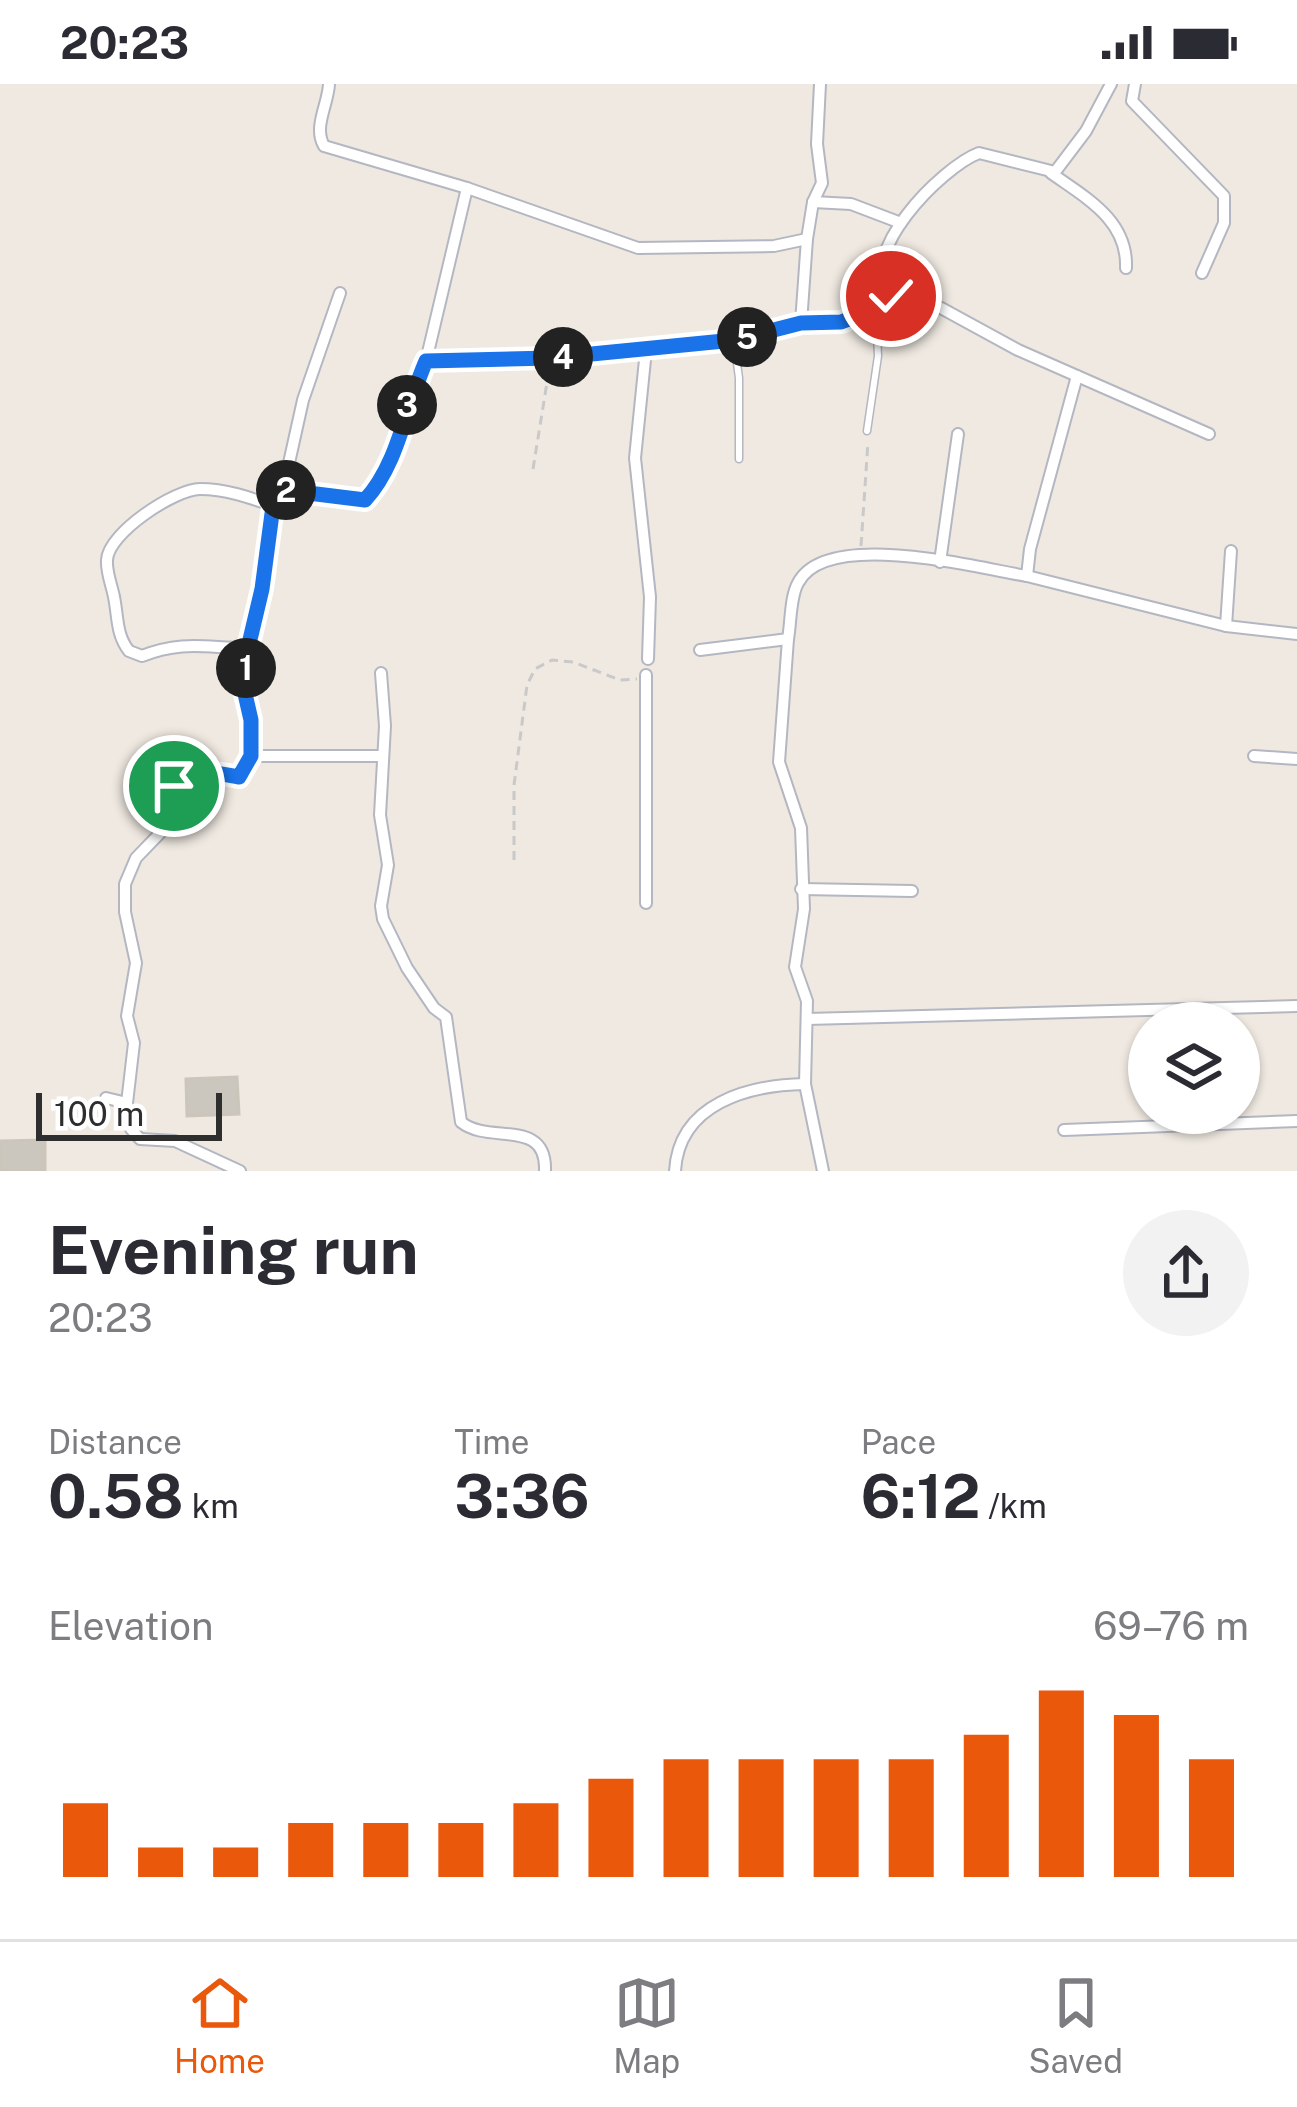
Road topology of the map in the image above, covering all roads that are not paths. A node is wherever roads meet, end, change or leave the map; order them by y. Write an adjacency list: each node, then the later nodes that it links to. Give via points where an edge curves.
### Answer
1 (328, 84): 6 (street, via 325,146)
2 (820, 84): 7 (street, via 822,183)
3 (1111, 84): 5 (street)
4 (1135, 84): 11 (street, via 1132,100 1141,114 1226,201)
5 (1051, 172): 8 (street, via 979,152); 10 (street, via 1103,210 1121,234)
6 (467, 188): 9 (street, via 638,248); 18 (street)
7 (813, 202): 8 (street, via 851,204); 9 (street)
8 (901, 223): 13 (street, via 882,267)
9 (807, 239): 15 (street)
10 (1126, 268)
11 (1202, 273)
12 (340, 293): 24 (street, via 303,400)
13 (891, 296): 14 (street); 19 (street, via 940,308)
14 (876, 309): 15 (street, via 841,322); 20 (lane)
15 (801, 323): 16 (street)
16 (734, 340): 17 (street); 23 (lane)
17 (646, 350): 18 (street); 34 (street, via 635,458)
18 (426, 361): 24 (street, via 382,482 365,500)
19 (1077, 376): 22 (street); 28 (street)
20 (867, 431)
21 (958, 434): 27 (street)
22 (1209, 434)
23 (739, 459)
24 (284, 490): 25 (street)
25 (273, 506): 32 (street); 32 (street, via 194,488 129,526 108,554 129,651 142,656 193,643)
26 (1231, 551): 29 (street)
27 (940, 562): 28 (street); 31 (street, via 862,553 816,566 798,582)
28 (1027, 576): 29 (street)
29 (1226, 626): 30 (street)
30 (1297, 634)
31 (788, 639): 33 (street); 41 (street, via 779,762 801,828)
32 (248, 648): 37 (street, via 243,685)
33 (700, 650)
34 (648, 659)
35 (381, 673): 38 (street)
36 (646, 675): 43 (street)
37 (251, 756): 38 (street); 48 (street, via 239,777 181,777 163,830 127,877 136,963)
38 (380, 756): 52 (street, via 383,919 407,968 446,1017 458,1115 470,1129 533,1138)
39 (1254, 756): 40 (street)
40 (1297, 759)
41 (801, 889): 42 (street); 45 (street, via 795,967)
42 (912, 891)
43 (646, 903)
44 (1297, 1006): 45 (street)
45 (807, 1018): 46 (street)
46 (805, 1084): 53 (street, via 746,1089 709,1111 680,1144); 54 (street)
47 (106, 1098): 48 (street)
48 (127, 1103): 51 (street, via 134,1135 175,1141)
49 (1297, 1121): 50 (street)
50 (1064, 1130)
51 (240, 1171)
52 (545, 1171)
53 (675, 1171)
54 (823, 1171)

